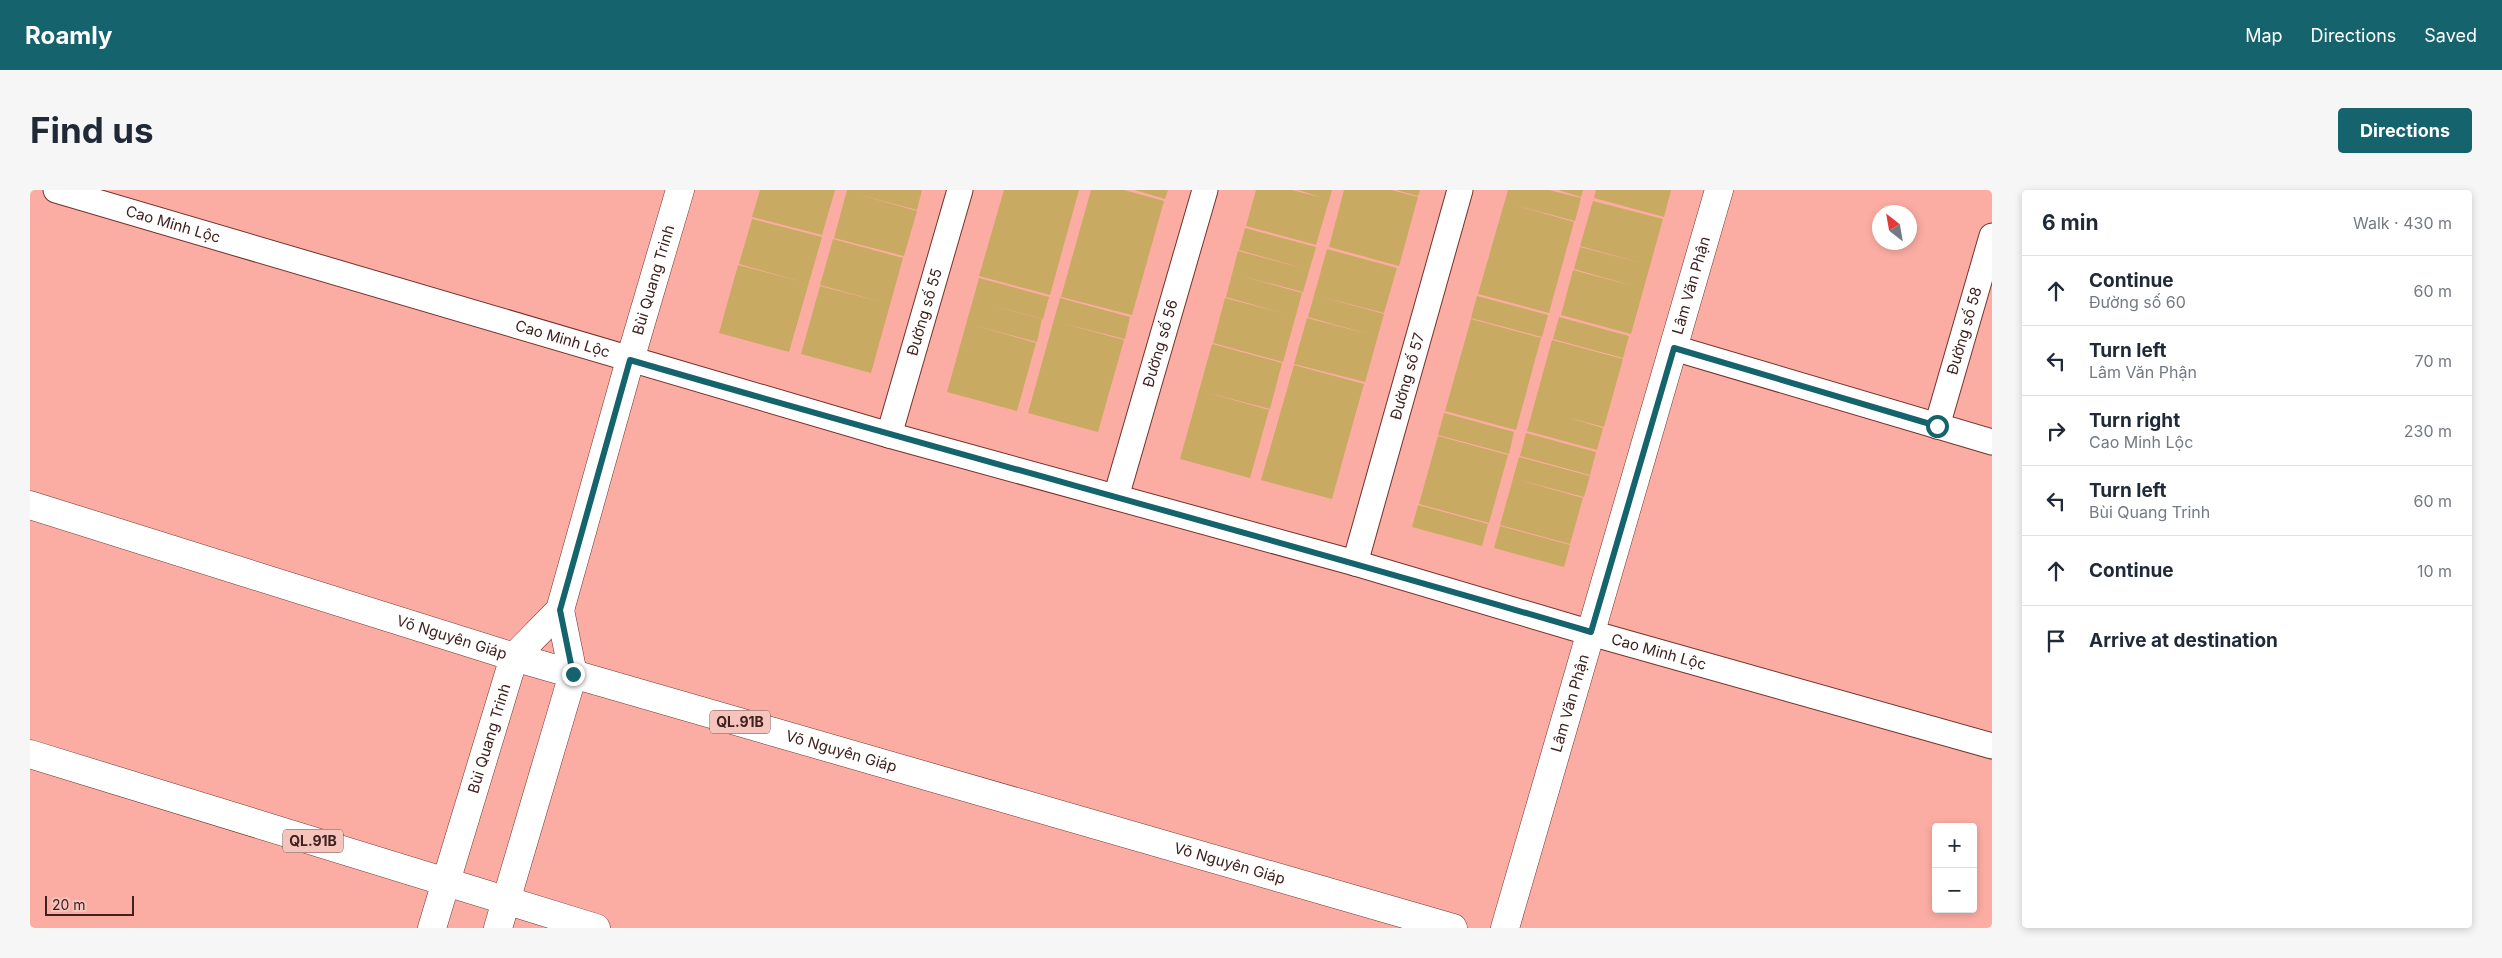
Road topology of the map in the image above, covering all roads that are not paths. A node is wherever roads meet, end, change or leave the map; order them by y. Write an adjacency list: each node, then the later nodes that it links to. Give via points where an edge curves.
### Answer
1 (56, 190): 9 (street, Cao Minh Lộc)
2 (680, 190): 9 (main road, Bùi Quang Trinh)
3 (960, 190): 11 (street, Đường số 55)
4 (1205, 190): 13 (street, Đường số 56)
5 (1460, 190): 15 (street, Đường số 57)
6 (1719, 190): 8 (main road, Lâm Văn Phận)
7 (1992, 236): 10 (street, Đường số 58)
8 (1674, 348): 10 (street); 17 (main road, Lâm Văn Phận)
9 (630, 360): 11 (street, Cao Minh Lộc); 16 (main road, Bùi Quang Trinh)
10 (1937, 426): 12 (street)
11 (889, 435): 13 (street, Cao Minh Lộc)
12 (1992, 442)
13 (1116, 497): 15 (street, Cao Minh Lộc)
14 (30, 505): 18 (main road, Võ Nguyên Giáp / QL.91B)
15 (1355, 563): 17 (street, Cao Minh Lộc)
16 (560, 610): 18 (main road, Bùi Quang Trinh); 19 (main road)
17 (1591, 632): 20 (street, Cao Minh Lộc); 28 (main road, Lâm Văn Phận)
18 (514, 657): 19 (main road, Võ Nguyên Giáp / QL.91B); 22 (main road, Bùi Quang Trinh)
19 (573, 674): 23 (main road); 27 (main road, Võ Nguyên Giáp / QL.91B)
20 (1992, 746)
21 (30, 754): 22 (main road, QL.91B)
22 (445, 882): 23 (main road, QL.91B); 24 (main road, Bùi Quang Trinh)
23 (507, 901): 25 (main road); 26 (main road, QL.91B)
24 (432, 928)
25 (498, 928)
26 (596, 928)
27 (1453, 928)
28 (1505, 928)

